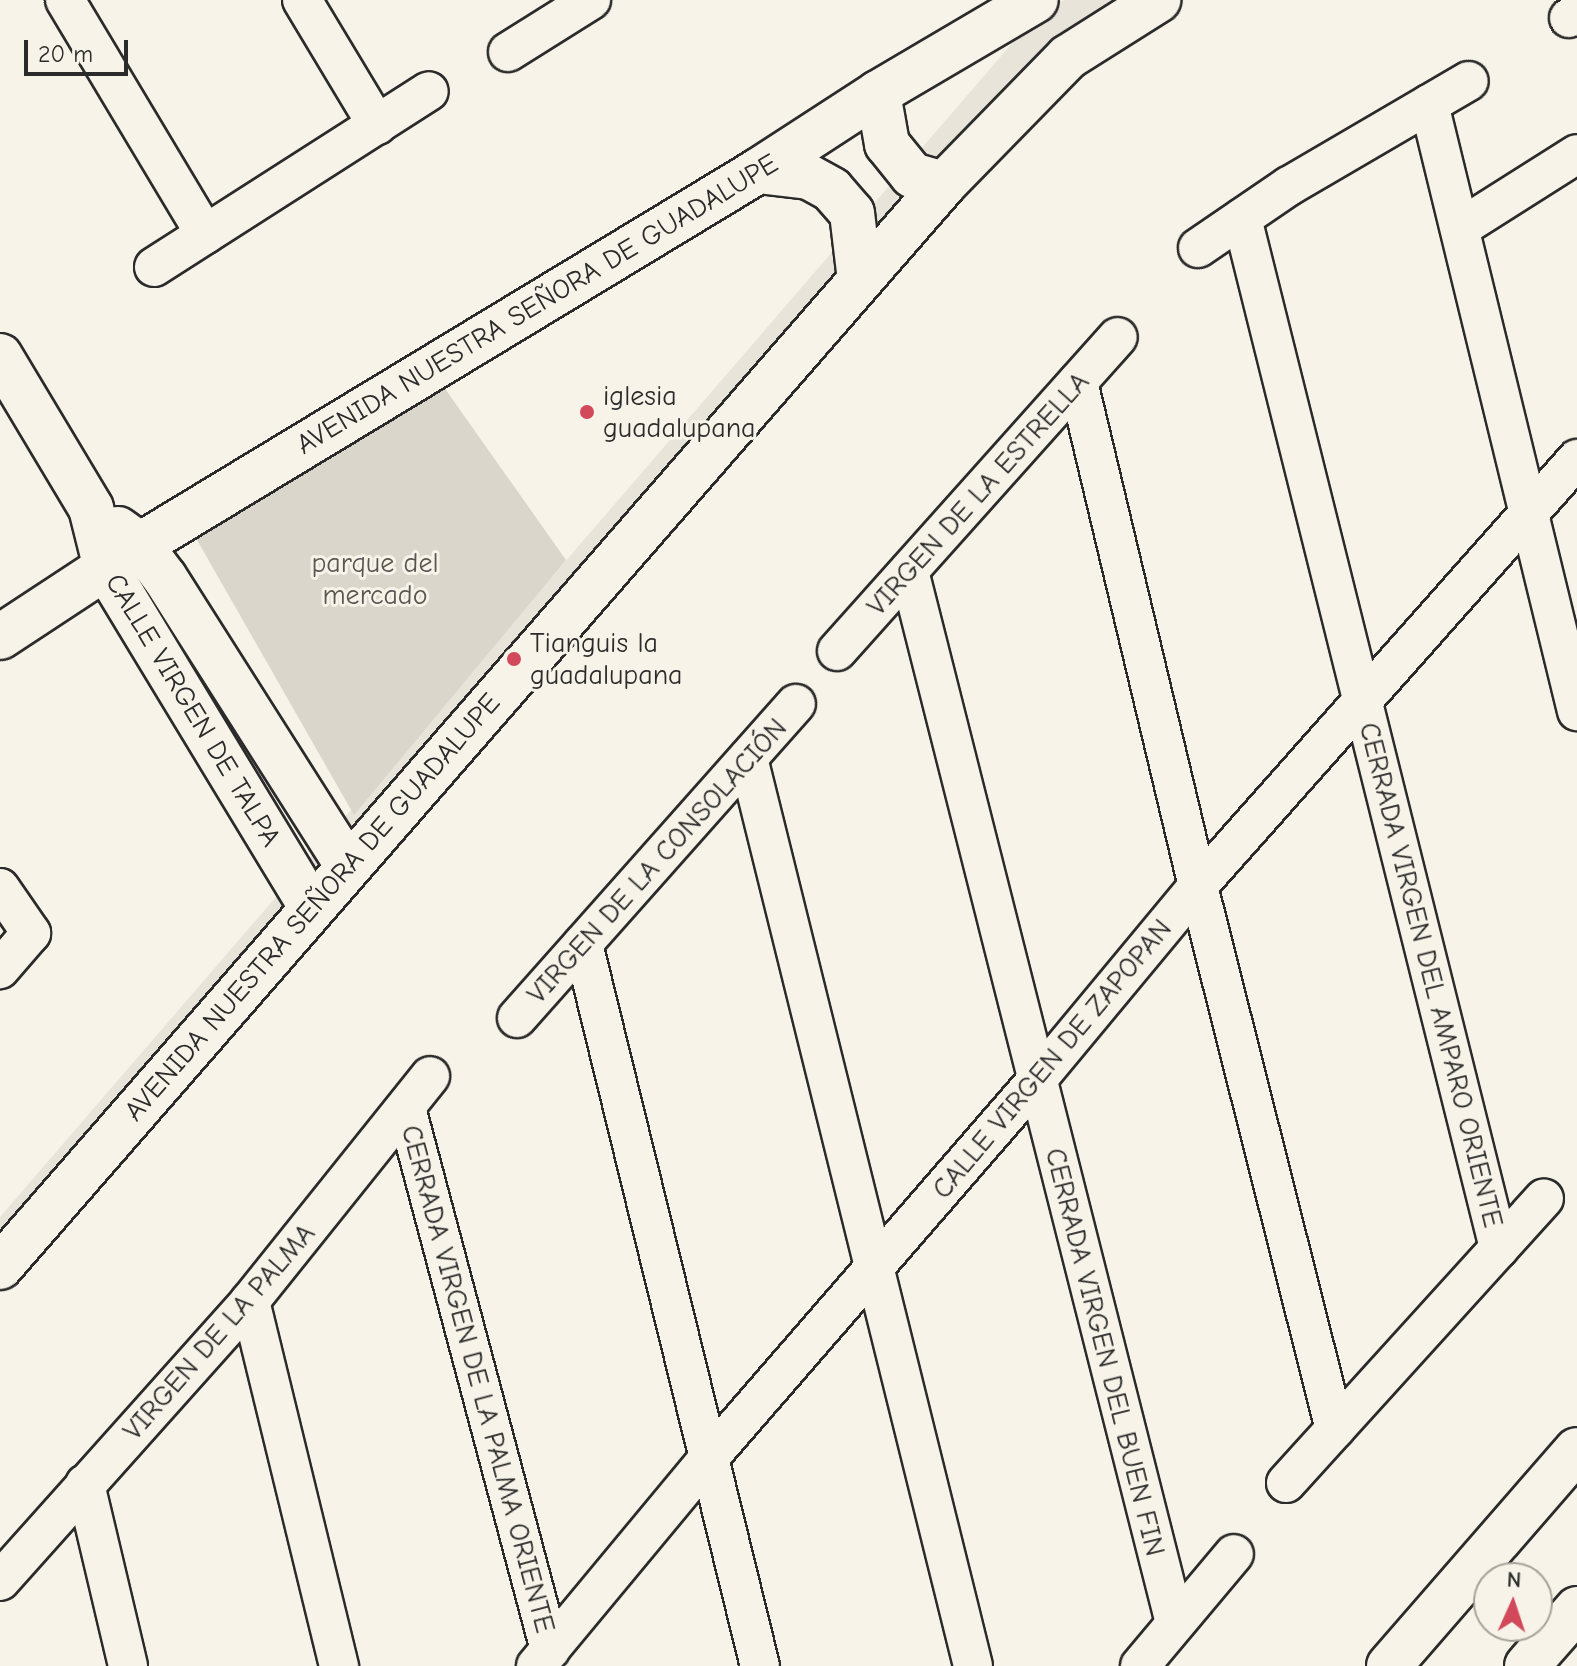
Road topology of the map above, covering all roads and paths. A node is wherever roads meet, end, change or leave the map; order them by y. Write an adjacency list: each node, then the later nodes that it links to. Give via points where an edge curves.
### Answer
1 (65, 0): 18 (street)
2 (302, 0): 12 (street)
3 (591, 0): 6 (street)
4 (1036, 0): 10 (main road, AVENIDA NUESTRA SEÑORA DE GUADALUPE)
5 (1158, 0): 15 (main road, AVENIDA NUESTRA SEÑORA DE GUADALUPE, via 1068,57)
6 (542, 13): 7 (street)
7 (508, 52)
8 (1469, 81): 11 (street)
9 (429, 91): 12 (street)
10 (878, 93): 14 (main road, AVENIDA NUESTRA SEÑORA DE GUADALUPE); 15 (main road, via 887,144 912,175)
11 (1429, 104): 16 (street); 17 (street)
12 (377, 125): 18 (street)
13 (1577, 154): 17 (street)
14 (758, 171): 21 (main road, via 809,177 832,190 852,213); 27 (main road, AVENIDA NUESTRA SEÑORA DE GUADALUPE)
15 (944, 184): 21 (main road, AVENIDA NUESTRA SEÑORA DE GUADALUPE)
16 (1242, 218): 19 (street); 31 (street, CERRADA VIRGEN DEL AMPARO ORIENTE)
17 (1460, 228): 26 (street)
18 (205, 234): 20 (street)
19 (1198, 248)
20 (154, 267)
21 (860, 280): 35 (main road, AVENIDA NUESTRA SEÑORA DE GUADALUPE)
22 (1118, 337): 24 (street, VIRGEN DE LA ESTRELLA)
23 (0, 356): 27 (main road, CALLE VIRGEN DE TALPA)
24 (1078, 382): 28 (street, VIRGEN DE LA ESTRELLA); 36 (street)
25 (1577, 459): 26 (street, CALLE VIRGEN DE ZAPOPAN)
26 (1530, 517): 31 (street, CALLE VIRGEN DE ZAPOPAN); 33 (street)
27 (123, 556): 29 (main road, AVENIDA NUESTRA SEÑORA DE GUADALUPE); 35 (main road, CALLE VIRGEN DE TALPA, via 165,578); 38 (main road, CALLE VIRGEN DE TALPA)
28 (909, 571): 30 (street, VIRGEN DE LA ESTRELLA); 43 (street, CERRADA VIRGEN DEL BUEN FIN)
29 (0, 637)
30 (837, 651)
31 (1364, 703): 36 (street, CALLE VIRGEN DE ZAPOPAN); 46 (street, CERRADA VIRGEN DEL AMPARO ORIENTE)
32 (796, 704): 34 (street, VIRGEN DE LA CONSOLACIÓN)
33 (1577, 711)
34 (748, 758): 39 (street, VIRGEN DE LA CONSOLACIÓN); 48 (street)
35 (347, 865): 38 (main road, AVENIDA NUESTRA SEÑORA DE GUADALUPE)
36 (1198, 886): 43 (street, CALLE VIRGEN DE ZAPOPAN); 50 (street)
37 (0, 888): 40 (street, via 31,933)
38 (311, 906): 47 (main road, AVENIDA NUESTRA SEÑORA DE GUADALUPE)
39 (583, 944): 41 (street, VIRGEN DE LA CONSOLACIÓN); 52 (street)
40 (0, 969)
41 (517, 1018)
42 (430, 1076): 44 (street, VIRGEN DE LA PALMA)
43 (1036, 1081): 48 (street, CALLE VIRGEN DE ZAPOPAN); 58 (street, CERRADA VIRGEN DEL BUEN FIN)
44 (406, 1108): 49 (street, VIRGEN DE LA PALMA); 59 (street, CERRADA VIRGEN DE LA PALMA ORIENTE)
45 (1544, 1198): 46 (street)
46 (1499, 1248): 50 (street)
47 (0, 1267)
48 (872, 1271): 52 (street, CALLE VIRGEN DE ZAPOPAN); 63 (street)
49 (250, 1301): 54 (street, VIRGEN DE LA PALMA); 61 (street)
50 (1335, 1429): 53 (street)
51 (1577, 1450): 65 (main road)
52 (708, 1459): 59 (street, CALLE VIRGEN DE ZAPOPAN); 62 (street)
53 (1286, 1483)
54 (85, 1484): 56 (street, VIRGEN DE LA PALMA); 60 (street)
55 (1234, 1554): 58 (street)
56 (0, 1581)
57 (1577, 1609): 66 (main road)
58 (1175, 1623): 64 (street)
59 (543, 1658)
60 (128, 1666)
61 (339, 1666)
62 (760, 1666)
63 (973, 1666)
64 (1140, 1666)
65 (1389, 1666)
66 (1527, 1666)

